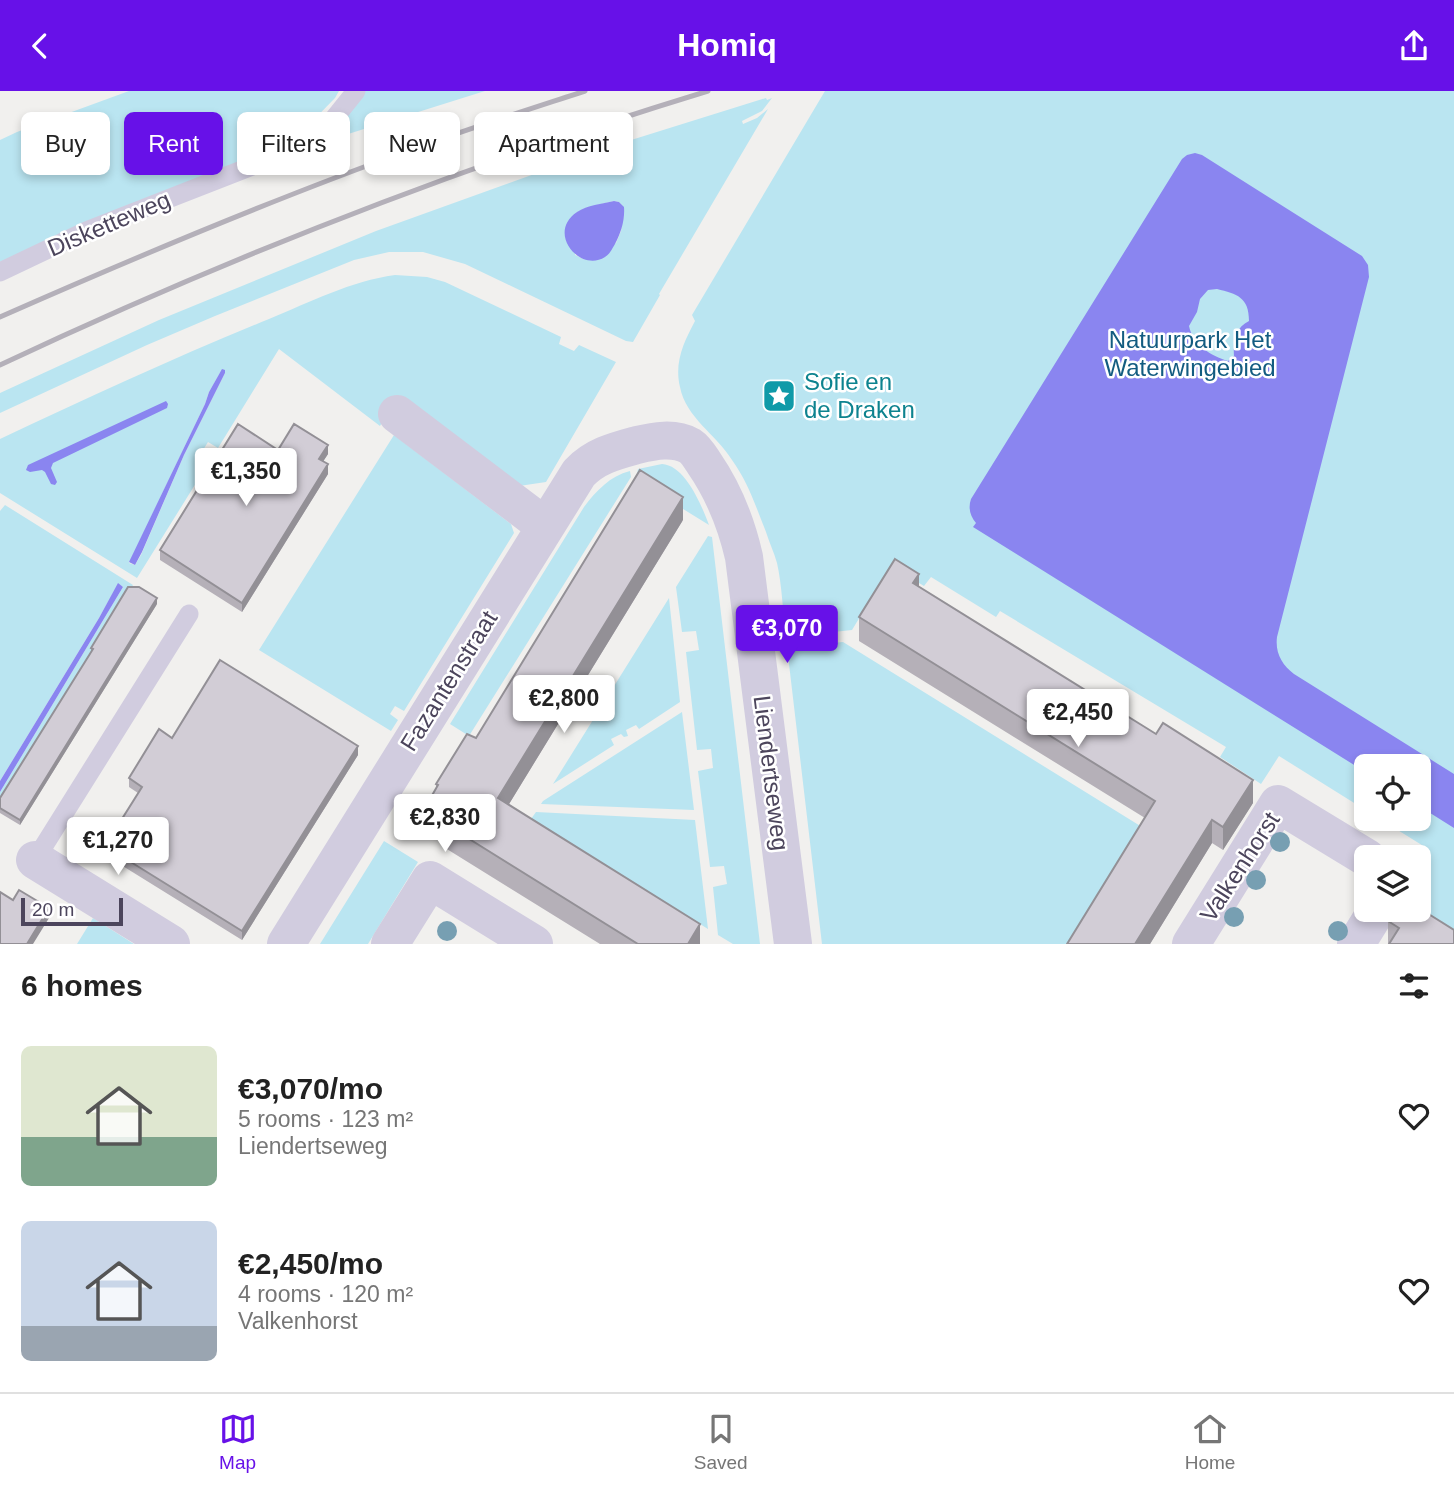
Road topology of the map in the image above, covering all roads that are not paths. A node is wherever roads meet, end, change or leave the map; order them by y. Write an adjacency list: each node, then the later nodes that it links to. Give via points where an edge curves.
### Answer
1 (356, 91): 2 (lane, Disketteweg, via 316,141 86,231)
2 (0, 272)
3 (397, 414): 5 (street)
4 (692, 447): 5 (street, Fazantenstraat, via 655,441 595,459 579,473); 14 (street, Liendertseweg, via 716,479 737,526 744,557)
5 (545, 526): 11 (street, Fazantenstraat)
6 (189, 614): 8 (lane)
7 (1354, 850): 15 (street, Valkenhorst, via 1278,804)
8 (35, 860): 10 (street)
9 (1370, 922): 16 (street)
10 (170, 944)
11 (286, 944)
12 (390, 944): 13 (street, via 430,880)
13 (534, 944)
14 (793, 944)
15 (1191, 944)
16 (1356, 944)

